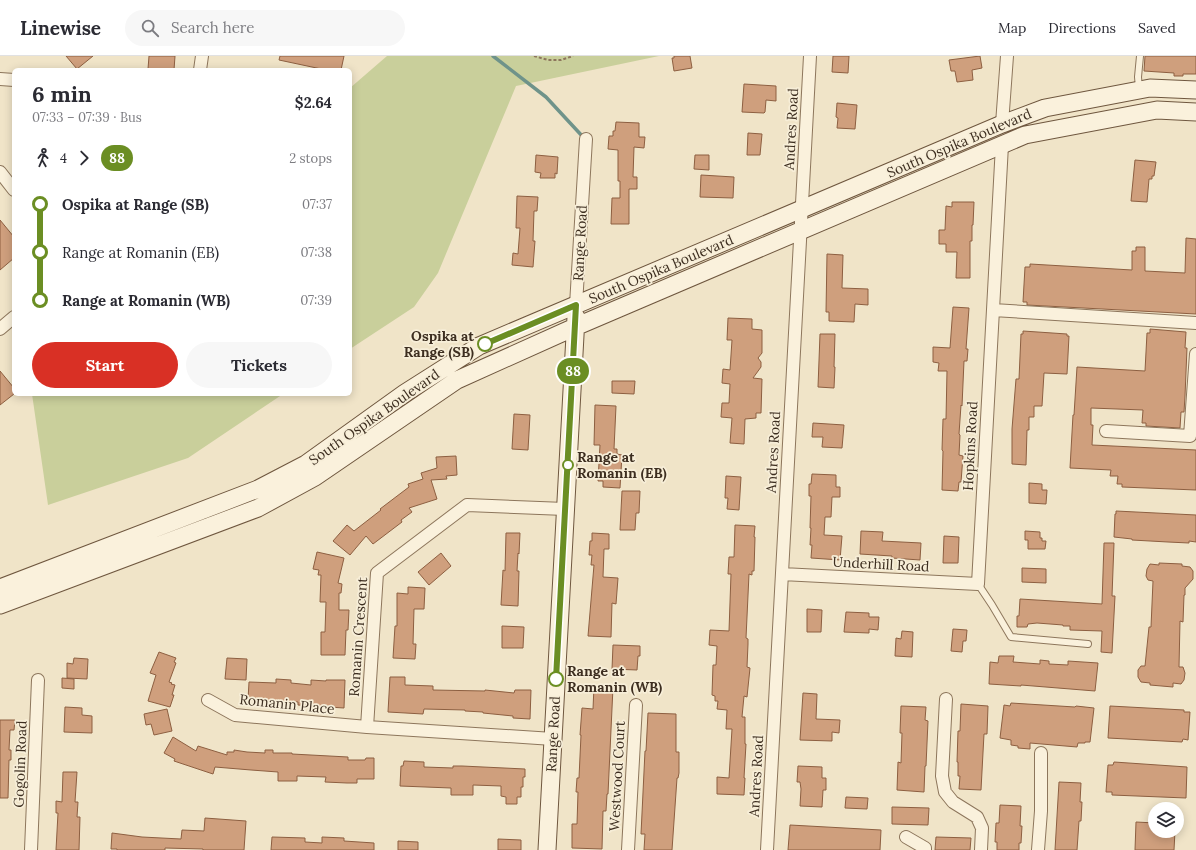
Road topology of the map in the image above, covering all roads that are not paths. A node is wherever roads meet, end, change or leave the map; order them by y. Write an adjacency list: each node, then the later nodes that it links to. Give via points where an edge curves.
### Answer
1 (202, 56): 5 (street)
2 (810, 56): 16 (street, Andres Road)
3 (1007, 56): 11 (street)
4 (1140, 56): 8 (lane)
5 (200, 68)
6 (0, 79): 7 (street)
7 (12, 80)
8 (1139, 90): 9 (main road, South Ospika Boulevard); 11 (main road, South Ospika Boulevard, via 1045,108)
9 (1196, 90)
10 (1196, 112): 13 (main road, South Ospika Boulevard, via 1157,110 1025,135)
11 (1002, 124): 16 (main road, South Ospika Boulevard)
12 (586, 139): 18 (street, Range Road)
13 (1002, 146): 17 (main road, South Ospika Boulevard); 19 (street, Hopkins Road)
14 (0, 172): 15 (street)
15 (12, 187)
16 (801, 209): 17 (street, Andres Road); 18 (main road, South Ospika Boulevard)
17 (800, 231): 22 (main road, South Ospika Boulevard); 27 (street, Andres Road)
18 (576, 305): 22 (main road, Range Road); 29 (main road, South Ospika Boulevard, via 479,346 405,392 306,464 258,489)
19 (993, 310): 21 (street); 28 (street, Hopkins Road)
20 (12, 319): 23 (street)
21 (1196, 323)
22 (575, 327): 26 (main road, Range Road); 30 (main road, South Ospika Boulevard, via 457,380 315,478 258,508)
23 (0, 329)
24 (1196, 354): 25 (street, via 1190,436)
25 (1106, 431)
26 (565, 509): 36 (street, Romanin Crescent, via 467,505 376,573); 37 (main road, Range Road)
27 (782, 574): 28 (street, Underhill Road); 43 (street, Andres Road)
28 (978, 584): 31 (lane, via 1011,637)
29 (0, 588)
30 (0, 605)
31 (1088, 644)
32 (38, 680): 40 (street, Gogolin Road)
33 (946, 699): 45 (street, via 942,776 945,792 953,802 977,817 982,828)
34 (208, 700): 36 (street, Romanin Place, via 235,715)
35 (636, 704): 42 (street, Westwood Court)
36 (367, 727): 37 (street)
37 (553, 739): 41 (main road, Range Road)
38 (1041, 753): 46 (street)
39 (906, 838): 44 (street)
40 (31, 850)
41 (547, 850)
42 (628, 850)
43 (767, 850)
44 (925, 850)
45 (981, 850)
46 (1038, 850)

